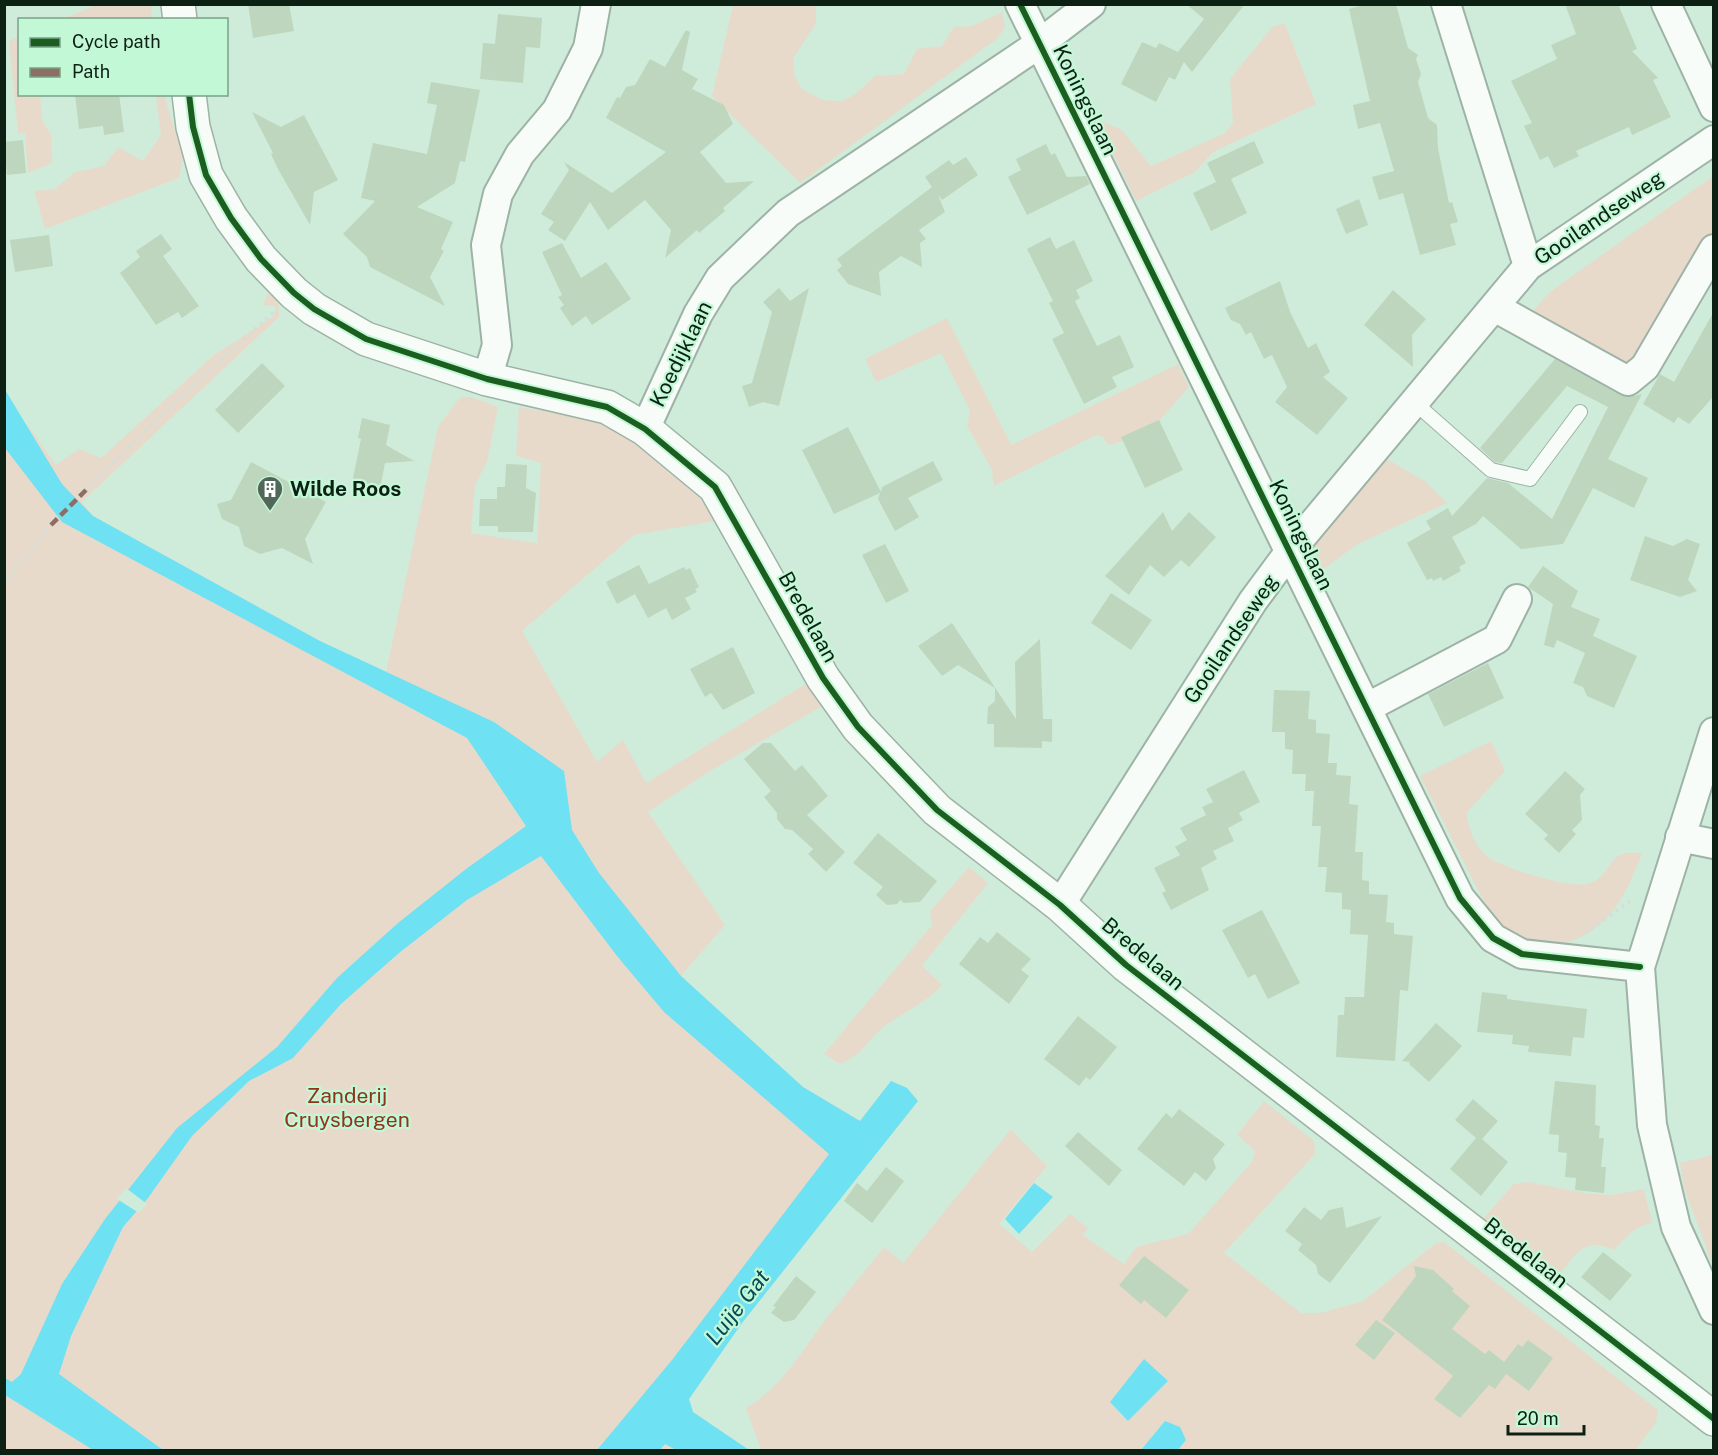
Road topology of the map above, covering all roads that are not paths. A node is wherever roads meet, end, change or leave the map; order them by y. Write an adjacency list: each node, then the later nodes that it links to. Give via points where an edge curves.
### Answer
1 (596, 4): 13 (street, via 588,48 557,110 520,154 498,195 486,245 497,345)
2 (1020, 4): 6 (street, Koningslaan)
3 (1091, 4): 6 (street, Koedijklaan)
4 (1446, 4): 11 (street)
5 (1666, 4): 8 (street)
6 (1039, 44): 16 (street, Koedijklaan, via 788,213 729,270 698,314); 17 (street, Koningslaan)
7 (189, 96): 13 (main road, Koedijklaan, via 206,174 261,259 294,293 366,339)
8 (1713, 107)
9 (1713, 140): 11 (street, Gooilandseweg)
10 (1713, 249): 12 (street, via 1645,367 1628,381)
11 (1528, 266): 12 (street, Gooilandseweg)
12 (1496, 308): 14 (street, Gooilandseweg)
13 (487, 379): 16 (main road, Koedijklaan, via 607,407)
14 (1415, 403): 15 (lane, via 1491,470 1530,479); 17 (street, Gooilandseweg)
15 (1580, 412)
16 (645, 429): 23 (main road, Bredelaan, via 715,487 823,678 858,727 937,810)
17 (1290, 551): 19 (street, Koningslaan); 23 (street, Gooilandseweg, via 1253,601)
18 (1517, 599): 19 (street, via 1497,639)
19 (1368, 706): 24 (street, Koningslaan, via 1460,898 1493,939 1522,954)
20 (1713, 732): 21 (street)
21 (1680, 837): 22 (street); 24 (street)
22 (1713, 844)
23 (1060, 905): 26 (main road, Bredelaan, via 1126,965)
24 (1640, 967): 25 (street, via 1652,1125 1676,1227)
25 (1713, 1310)
26 (1713, 1419)

